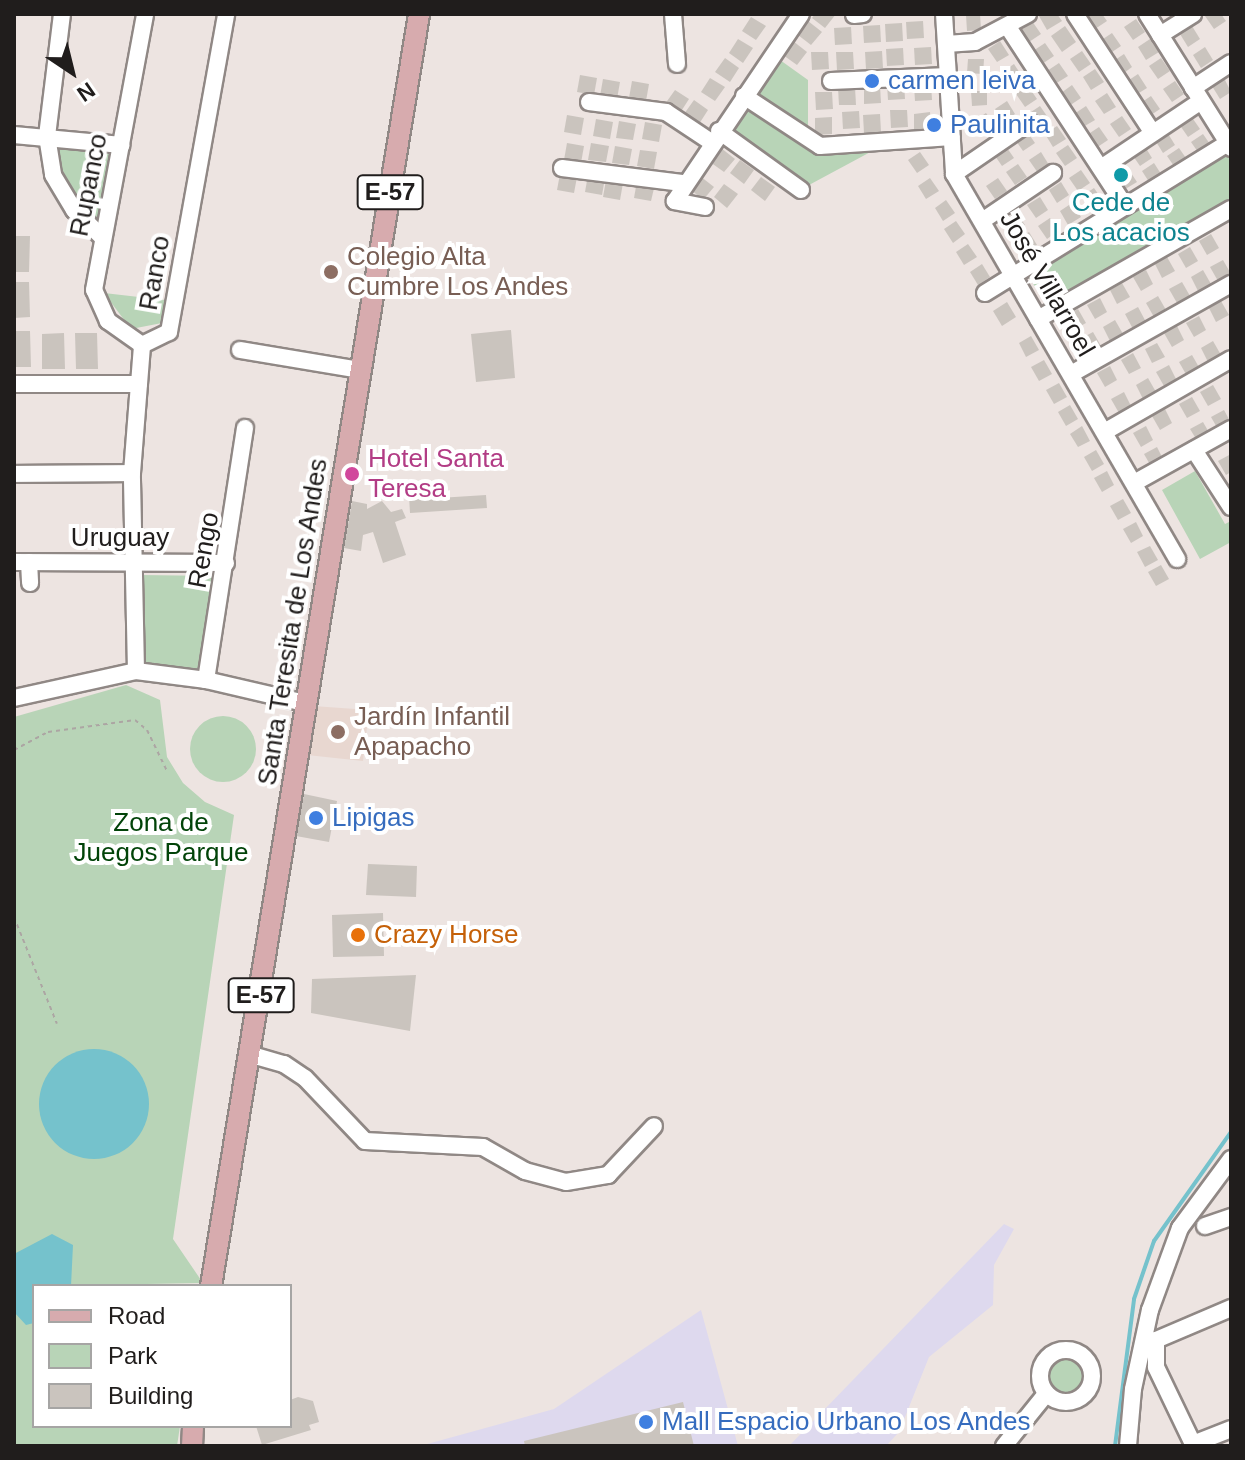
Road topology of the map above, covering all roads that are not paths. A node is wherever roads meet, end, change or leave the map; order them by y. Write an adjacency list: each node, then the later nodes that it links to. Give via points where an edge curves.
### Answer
1 (62, 14): 27 (street)
2 (145, 14): 31 (street, Rupanco)
3 (226, 14): 47 (street, Ranco, via 169,332)
4 (419, 14): 50 (main road, Santa Teresita de Los Andes / E-57)
5 (673, 14): 18 (street)
6 (801, 14): 22 (street)
7 (863, 14): 13 (street)
8 (944, 14): 16 (street, José Villarroel)
9 (1028, 14): 14 (street)
10 (1075, 14): 25 (street)
11 (1147, 14): 15 (street)
12 (1193, 14): 15 (street)
13 (854, 15)
14 (1008, 27): 16 (street, via 975,42); 33 (street)
15 (1160, 35): 21 (street)
16 (946, 44): 19 (street, José Villarroel)
17 (1231, 63): 21 (street)
18 (677, 64)
19 (948, 76): 20 (street); 29 (street, José Villarroel)
20 (831, 81)
21 (1197, 94): 25 (street); 30 (street)
22 (744, 96): 28 (street); 29 (street, via 820,146)
23 (589, 102): 28 (street, via 666,112)
24 (1030, 122): 35 (street)
25 (1153, 133): 33 (street)
26 (14, 135): 27 (street)
27 (47, 136): 31 (street); 42 (street, via 53,175 74,210)
28 (715, 137): 36 (street); 37 (street)
29 (952, 137): 35 (street, José Villarroel)
30 (1230, 144): 38 (street)
31 (122, 145): 42 (street, Rupanco)
32 (562, 168): 36 (street)
33 (1101, 168): 38 (street)
34 (1053, 173): 41 (street)
35 (954, 174): 41 (street, José Villarroel)
36 (682, 183): 39 (street, via 675,201)
37 (801, 190)
38 (1125, 206): 43 (street)
39 (705, 207)
40 (1231, 209): 46 (street)
41 (982, 221): 43 (street, José Villarroel)
42 (103, 238): 47 (street, Rupanco, via 94,290 108,321)
43 (1012, 276): 45 (street); 46 (street, José Villarroel)
44 (1231, 284): 51 (street)
45 (985, 293)
46 (1038, 319): 51 (street, José Villarroel)
47 (142, 345): 53 (street, Ranco)
48 (240, 350): 50 (street)
49 (1231, 359): 56 (street)
50 (360, 370): 70 (main road, Santa Teresita de Los Andes / E-57)
51 (1071, 374): 56 (street, José Villarroel)
52 (14, 384): 53 (street)
53 (139, 384): 58 (street, Ranco)
54 (245, 428): 65 (street, Rengo)
55 (1231, 429): 57 (street)
56 (1106, 431): 60 (street, José Villarroel)
57 (1194, 450): 60 (street); 61 (street)
58 (132, 473): 59 (street); 64 (street, Ranco)
59 (14, 474)
60 (1134, 483): 62 (street, José Villarroel)
61 (1231, 507)
62 (1177, 559)
63 (22, 562): 64 (street, Uruguay); 66 (street)
64 (131, 562): 65 (street, Uruguay); 67 (street, Ranco)
65 (226, 563): 68 (street, Rengo)
66 (30, 583)
67 (136, 671): 68 (street); 69 (street)
68 (206, 680): 70 (street)
69 (14, 698)
70 (305, 703): 71 (main road, Santa Teresita de Los Andes / E-57)
71 (252, 1055): 72 (street, via 284,1064 305,1078 365,1141 483,1147 525,1171 566,1182 608,1175); 76 (main road, Santa Teresita de Los Andes / E-57)
72 (654, 1126)
73 (1231, 1159): 82 (street, via 1180,1228 1150,1310 1133,1389)
74 (1231, 1217): 75 (street)
75 (1205, 1226)
76 (211, 1284)
77 (1231, 1308): 80 (street, via 1162,1334 1153,1351)
78 (1046, 1394): 81 (street)
79 (1231, 1429): 80 (street)
80 (1193, 1445)
81 (1004, 1446)
82 (1128, 1446)

